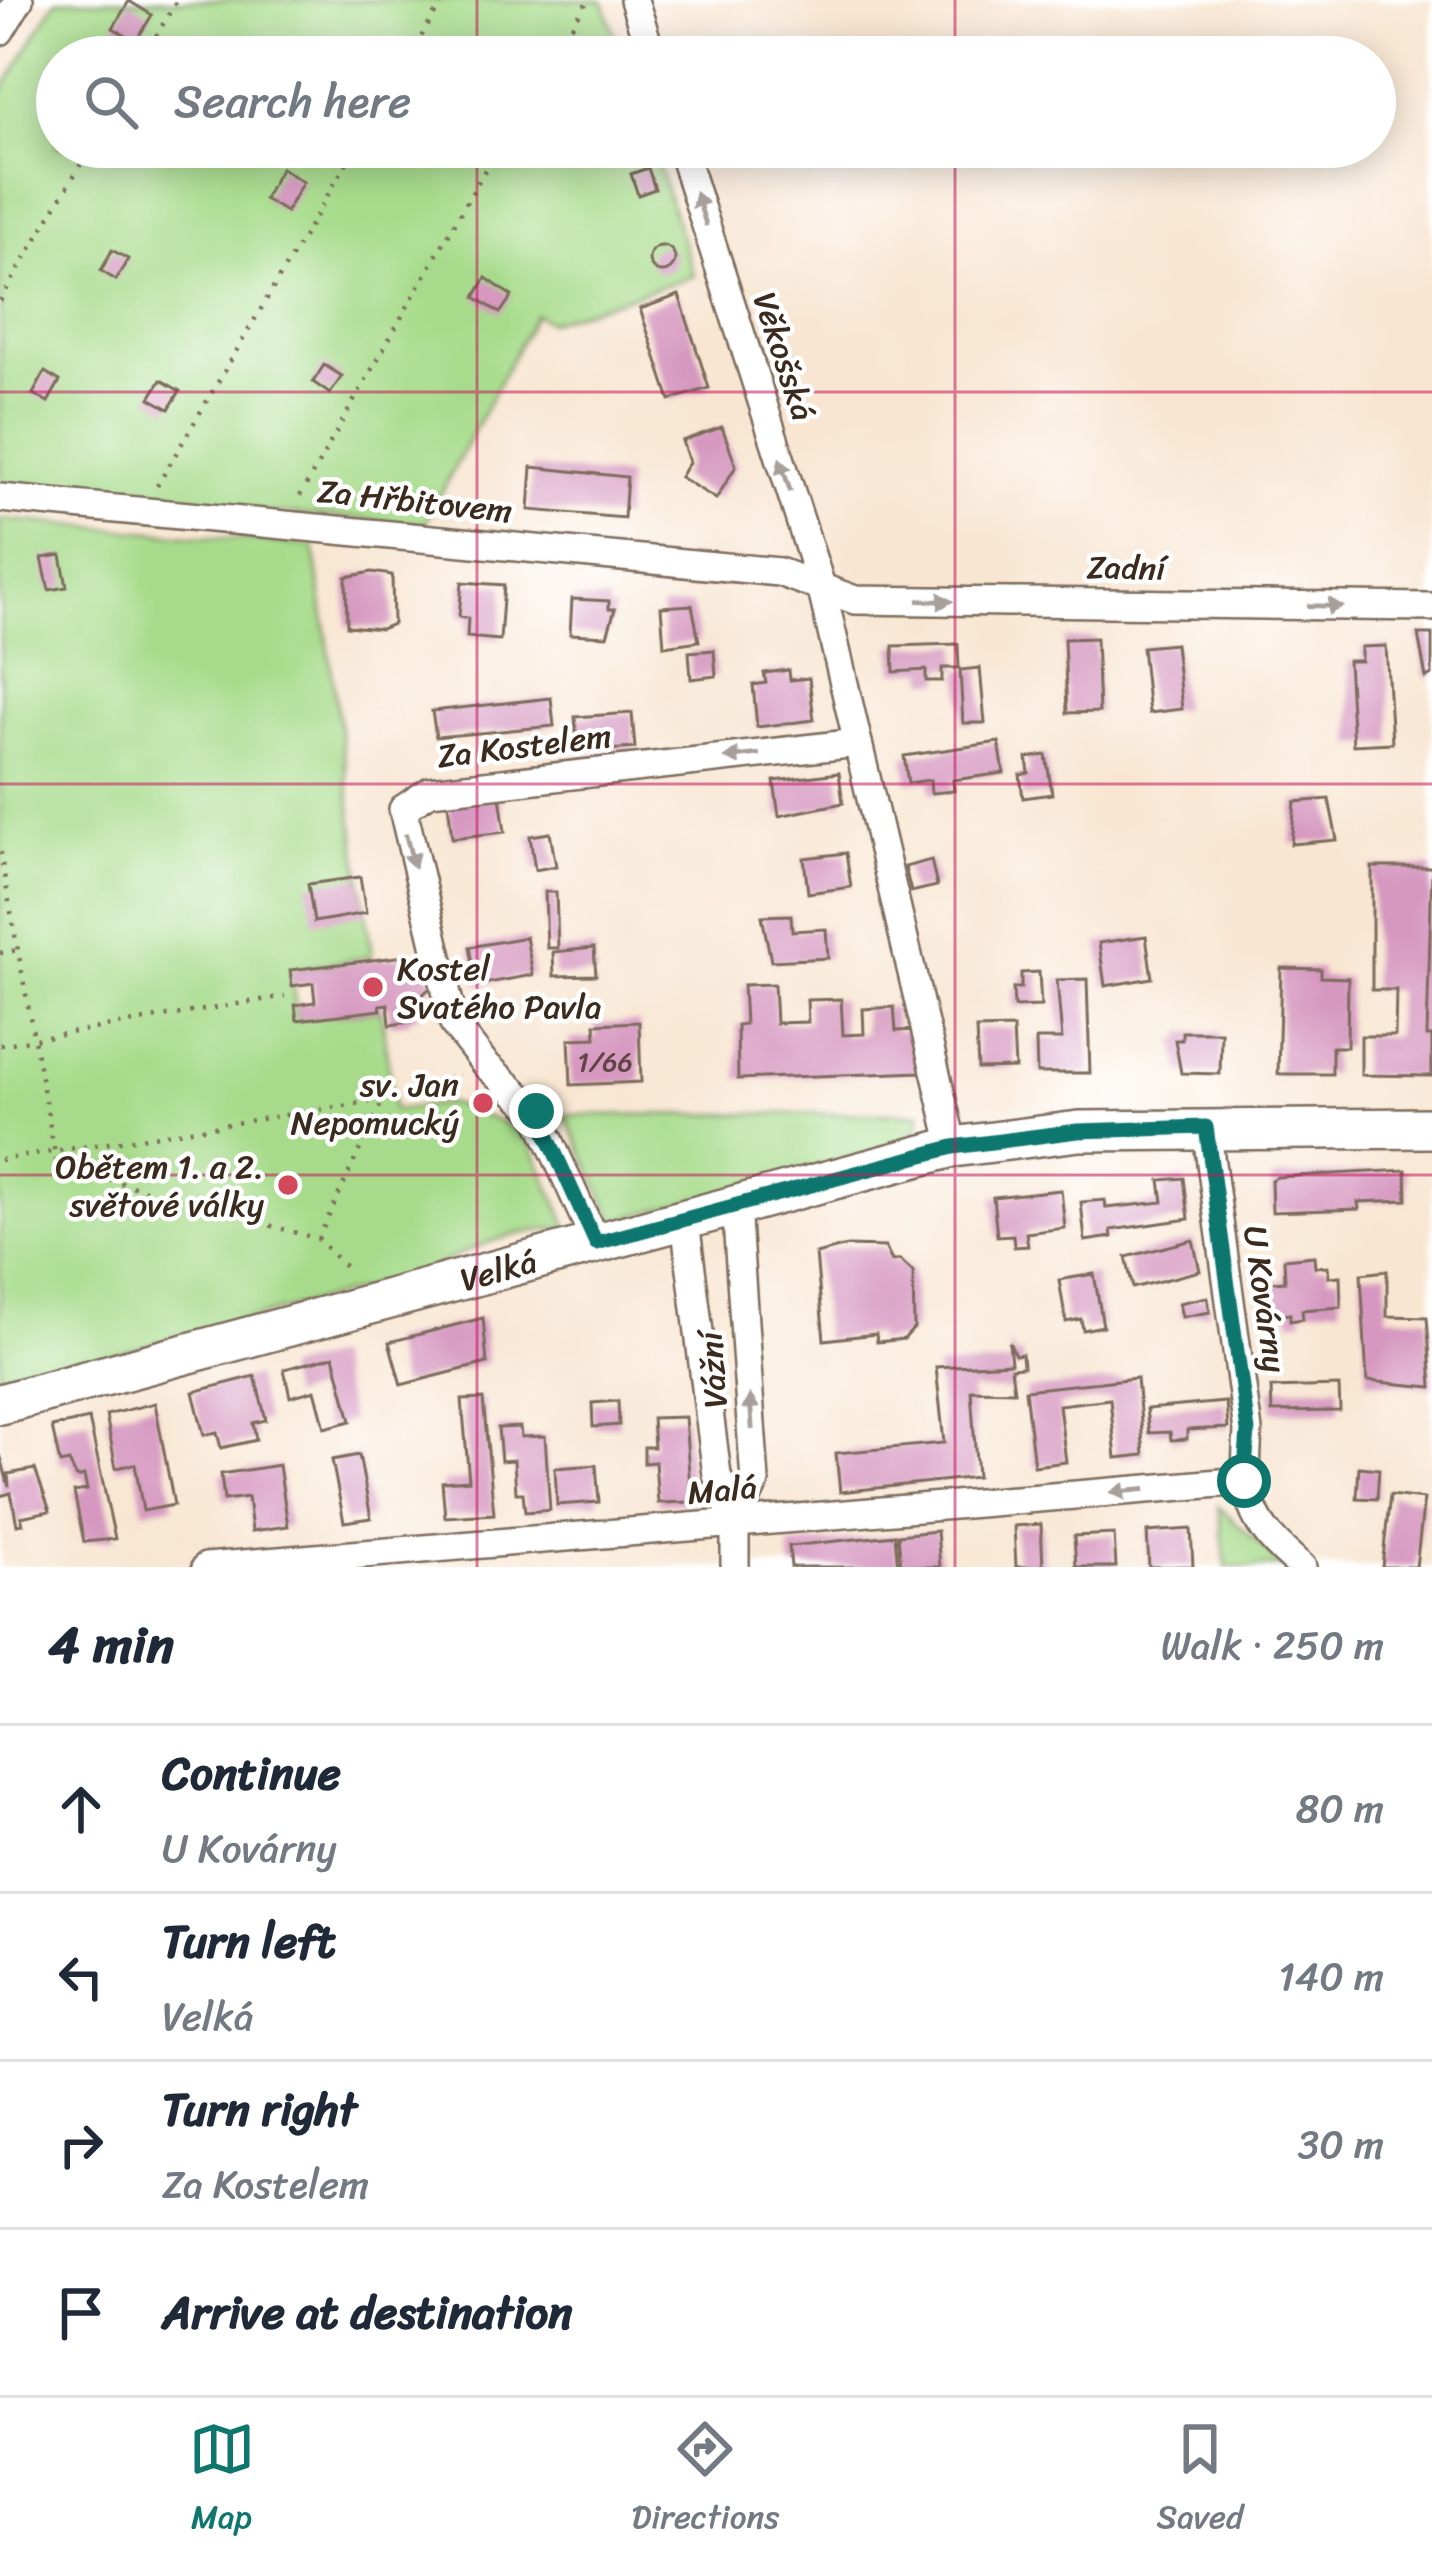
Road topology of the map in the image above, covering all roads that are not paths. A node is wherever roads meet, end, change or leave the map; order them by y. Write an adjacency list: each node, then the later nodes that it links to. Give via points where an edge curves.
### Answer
1 (19, 0): 3 (street)
2 (634, 0): 4 (street)
3 (0, 31)
4 (645, 36)
5 (688, 168): 7 (street, Věkošská, one-way to 5)
6 (0, 499): 7 (street, Za Hřbitovem, via 779,572)
7 (821, 586): 8 (street, Zadní, one-way to 8, via 855,600); 9 (street)
8 (1432, 607)
9 (858, 743): 12 (street); 15 (street, Za Kostelem, one-way to 15, via 430,790 408,802 402,823 454,1024 543,1121)
10 (1206, 1127): 11 (street, Velká); 12 (street, Velká, via 1078,1131); 17 (street, U Kovárny, via 1248,1431)
11 (1432, 1128)
12 (953, 1147): 13 (street, Velká)
13 (736, 1207): 14 (street, Velká); 18 (street, Vážní, one-way to 13, via 755,1481)
14 (685, 1221): 15 (street, Velká); 18 (street, Vážní, via 717,1475)
15 (596, 1243): 16 (street, Velká)
16 (0, 1404)
17 (1244, 1481): 18 (street, Malá, one-way to 18); 21 (street, via 1252,1514)
18 (735, 1524): 19 (street, Malá); 20 (street, Vážní)
19 (206, 1567)
20 (735, 1567)
21 (1303, 1567)

